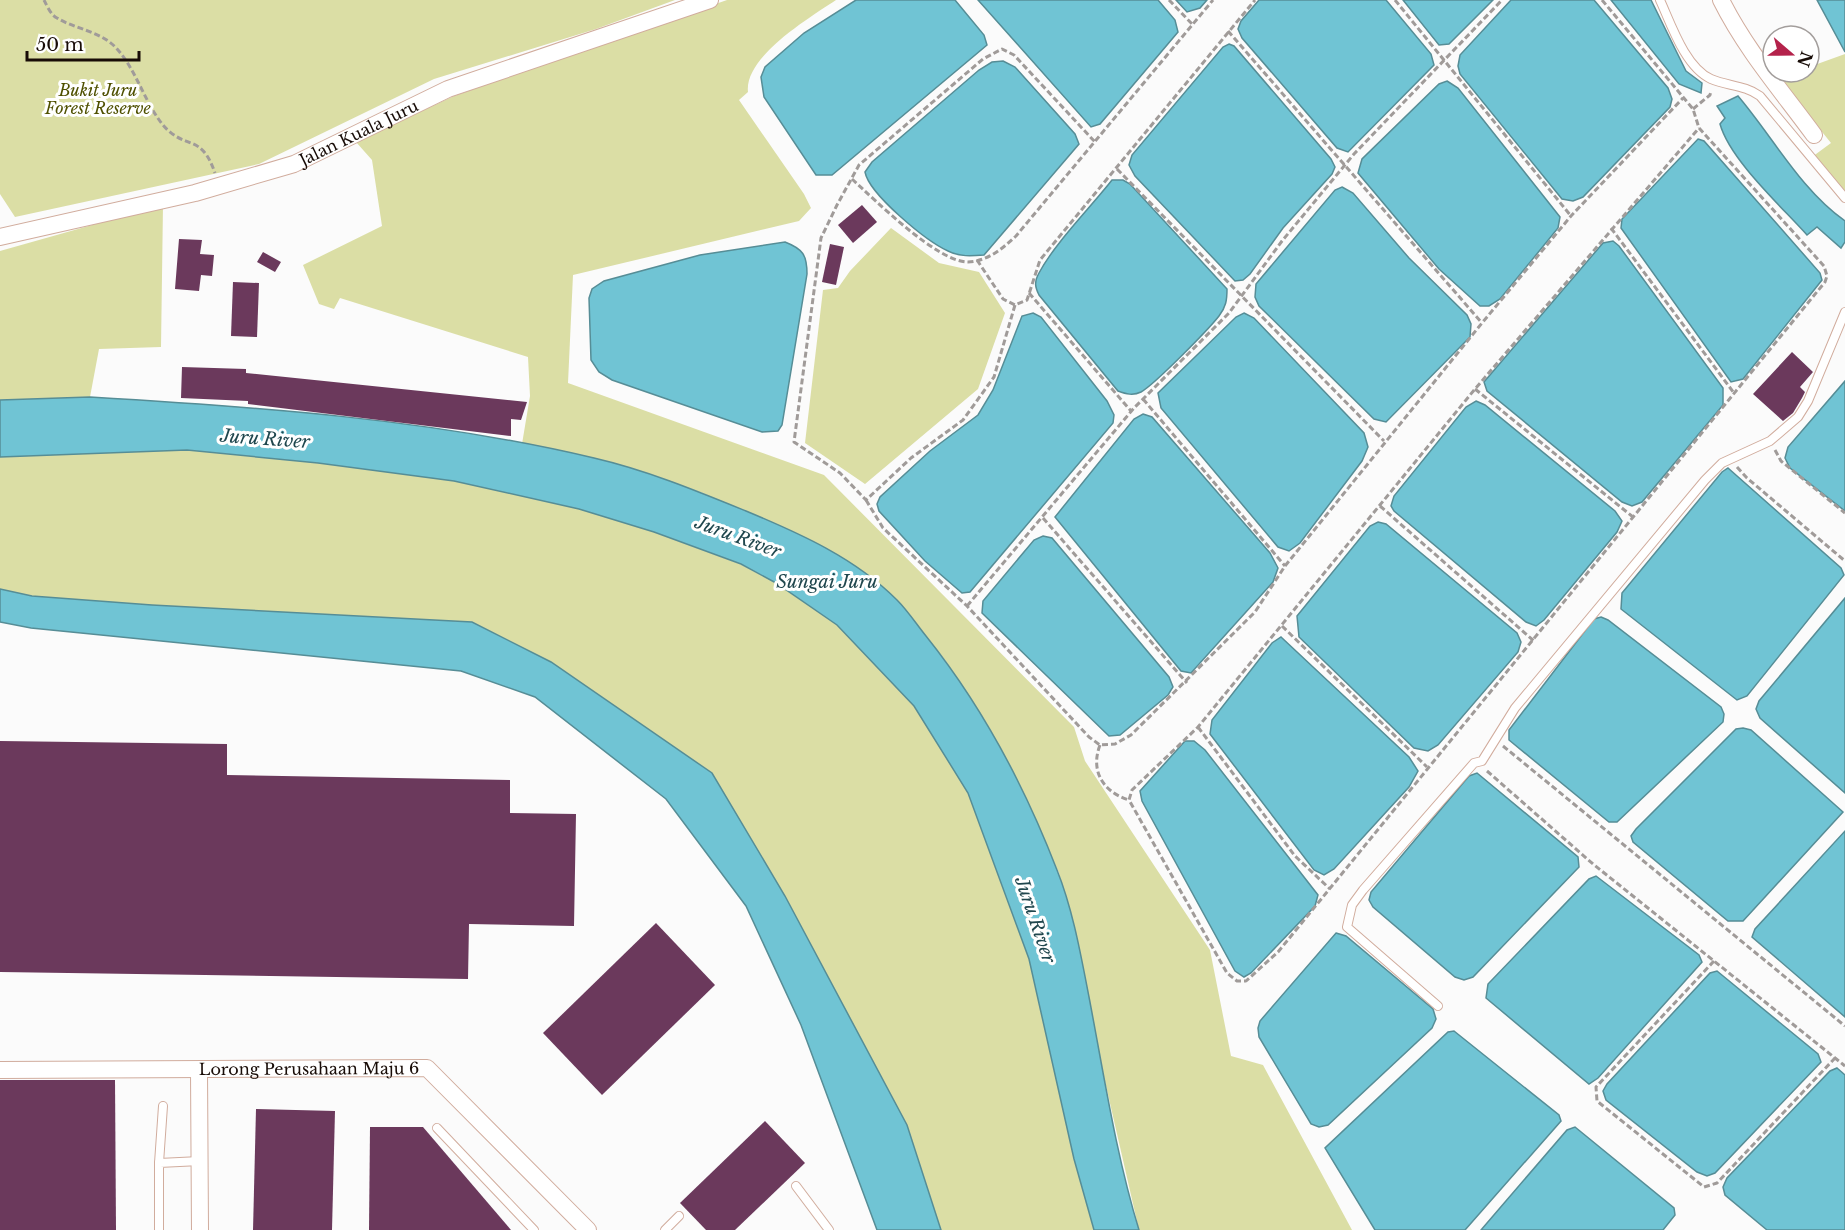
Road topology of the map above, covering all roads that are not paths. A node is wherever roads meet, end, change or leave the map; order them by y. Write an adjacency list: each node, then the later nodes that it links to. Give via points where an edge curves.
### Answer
1 (710, 0): 6 (street, Jalan Kuala Juru, via 448,89 294,164 219,186)
2 (1660, 0): 5 (lane, via 1685,54 1708,78 1751,89 1760,96)
3 (1721, 0): 4 (street, via 1757,62)
4 (1814, 135)
5 (1845, 198)
6 (0, 237)
7 (1845, 312): 8 (lane, via 1798,417 1770,441 1722,463 1705,480 1515,708 1482,761 1431,808 1352,905 1347,927)
8 (1438, 1006)
9 (0, 1070): 10 (street, Lorong Perusahaan Maju 6)
10 (199, 1071): 13 (street); 20 (street, Lorong Perusahaan Maju 6, via 427,1068)
11 (163, 1106): 14 (lane)
12 (437, 1128): 19 (lane)
13 (200, 1161): 14 (lane); 18 (street)
14 (159, 1163): 17 (lane)
15 (796, 1186): 22 (lane)
16 (679, 1216): 21 (lane)
17 (159, 1230)
18 (200, 1230)
19 (534, 1230)
20 (588, 1230)
21 (665, 1230)
22 (829, 1230)

